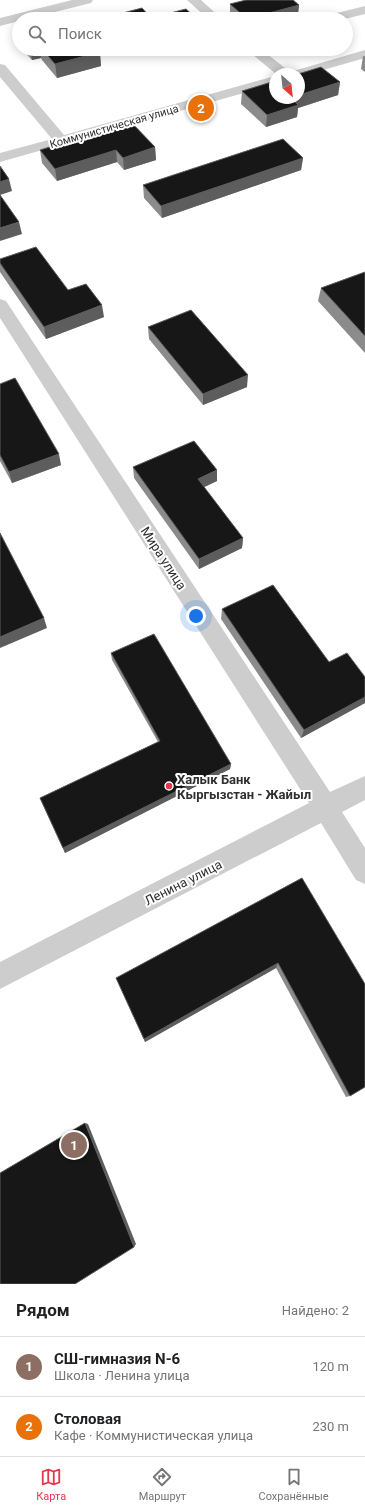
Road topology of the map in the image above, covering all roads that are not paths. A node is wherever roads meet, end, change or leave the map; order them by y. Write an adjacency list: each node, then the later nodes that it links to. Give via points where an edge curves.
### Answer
1 (87, 0): 5 (street)
2 (193, 0): 6 (street)
3 (354, 0): 4 (street)
4 (365, 10): 7 (street)
5 (40, 12)
6 (208, 12)
7 (353, 13)
8 (12, 19): 9 (street)
9 (0, 22)
10 (365, 54): 14 (street)
11 (262, 56): 13 (street)
12 (0, 68): 16 (street)
13 (277, 68)
14 (305, 71)
15 (269, 82): 16 (street, Коммунистическая улица)
16 (60, 141): 17 (street, Коммунистическая улица)
17 (0, 158)
18 (0, 306): 20 (street, Мира улица)
19 (365, 787): 20 (street, Ленина улица)
20 (326, 808): 21 (street, Мира улица); 22 (street, Ленина улица)
21 (365, 871)
22 (0, 976)

